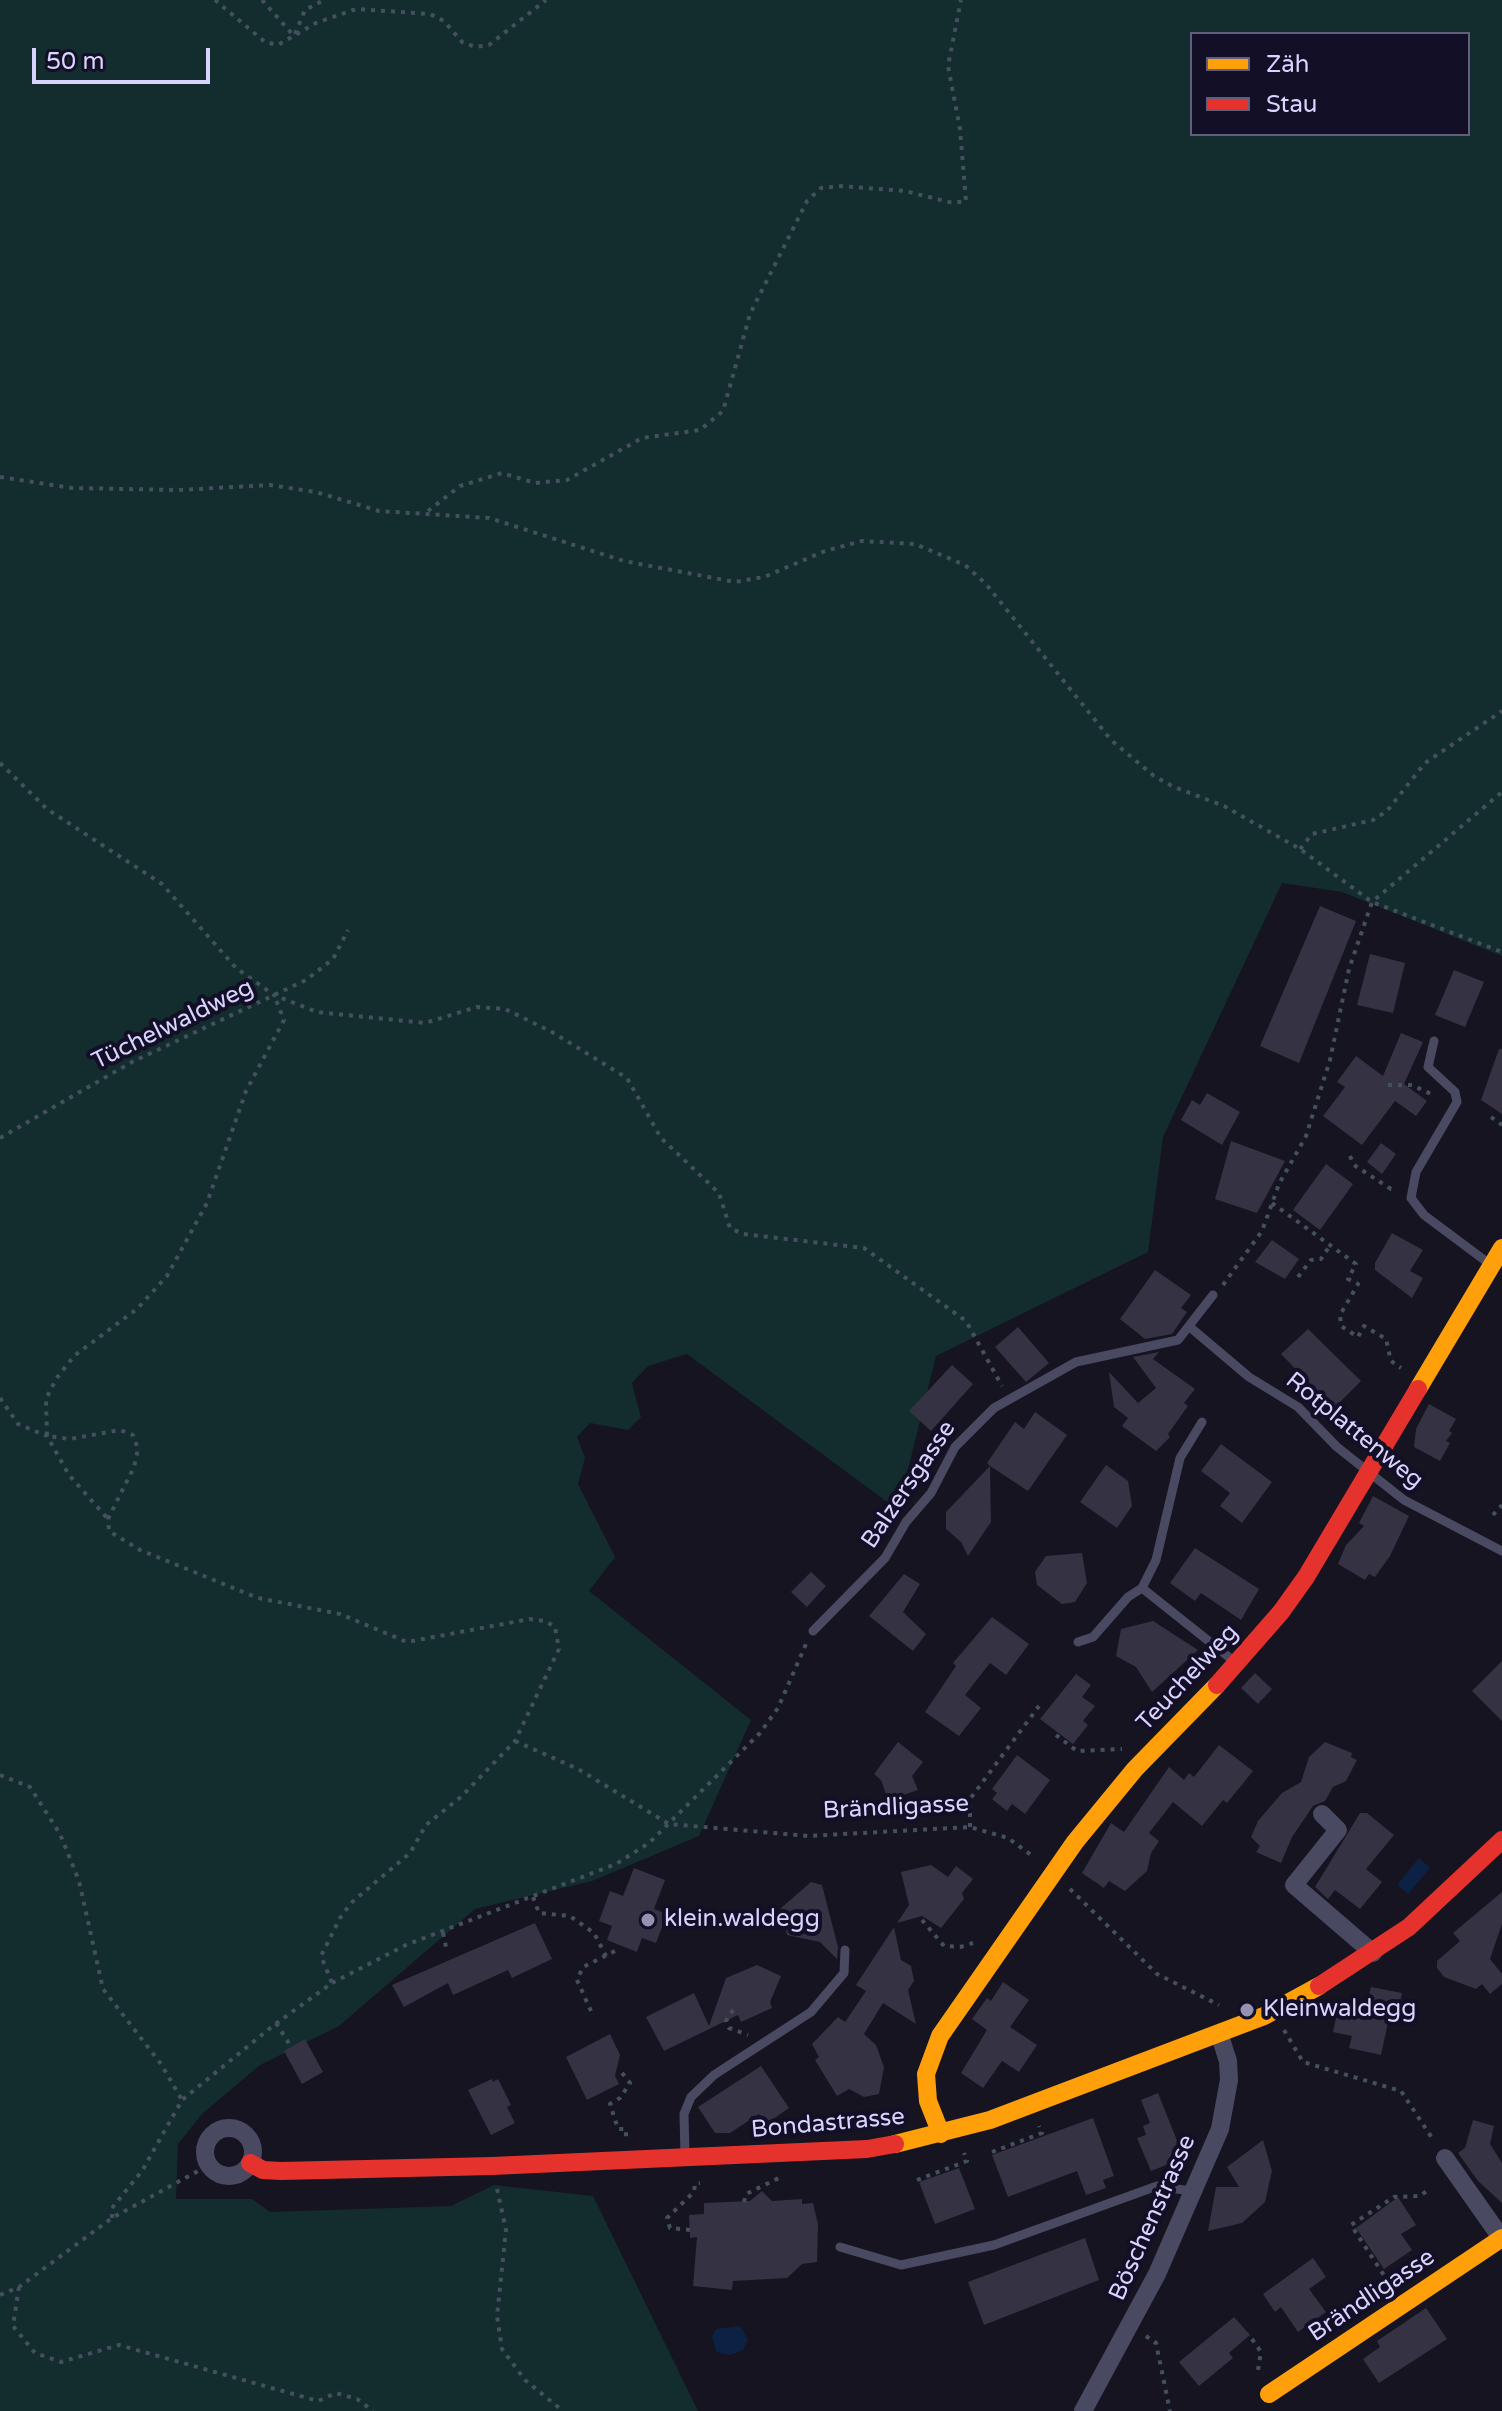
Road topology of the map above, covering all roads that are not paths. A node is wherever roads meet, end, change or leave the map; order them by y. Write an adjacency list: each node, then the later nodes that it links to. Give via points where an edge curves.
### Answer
1 (1434, 1041): 3 (lane, via 1428,1067 1455,1092 1457,1102 1411,1185 1411,1198 1418,1210)
2 (1502, 1248): 3 (street, Teuchelweg)
3 (1491, 1265): 7 (street, Teuchelweg)
4 (1213, 1295): 5 (lane)
5 (1191, 1328): 7 (lane, Rotplattenweg, via 1249,1377 1298,1407 1337,1447); 10 (lane, Balzersgasse, via 1178,1340 1076,1362 977,1423 955,1447 931,1493 885,1558)
6 (1202, 1422): 9 (lane, via 1180,1458 1156,1560)
7 (1369, 1470): 8 (lane, Rotplattenweg, via 1404,1500); 12 (street, Teuchelweg, via 1306,1577)
8 (1502, 1551)
9 (1142, 1588): 11 (lane, via 1093,1637); 12 (lane)
10 (813, 1631)
11 (1078, 1642)
12 (1237, 1664): 18 (street, Teuchelweg, via 1135,1769 1054,1872 940,2036 926,2074 928,2101)
13 (1322, 1814): 16 (street, via 1338,1830 1294,1885)
14 (1502, 1840): 16 (street, Bondastrasse, via 1444,1897)
15 (845, 1950): 19 (lane, via 844,1973 811,2012 714,2075 691,2097 684,2114)
16 (1373, 1953): 17 (street, Bondastrasse)
17 (1220, 2036): 18 (street, Bondastrasse); 22 (street, Böschenstrasse, via 1229,2068 1226,2105)
18 (941, 2134): 19 (street, Bondastrasse, via 875,2149)
19 (686, 2158): 21 (street, Bondastrasse, via 281,2171)
20 (1445, 2158): 23 (street, Brändligasse)
21 (250, 2163): 21 (street, Bondastrasse, via 248,2137 232,2128 209,2139 205,2157 214,2171 230,2176)
22 (1191, 2191): 24 (lane, via 1157,2186 994,2245 901,2265); 26 (street, Böschenstrasse, via 1157,2274)
23 (1502, 2238): 25 (street, Brändligasse)
24 (840, 2247)
25 (1269, 2394)
26 (1083, 2411)

